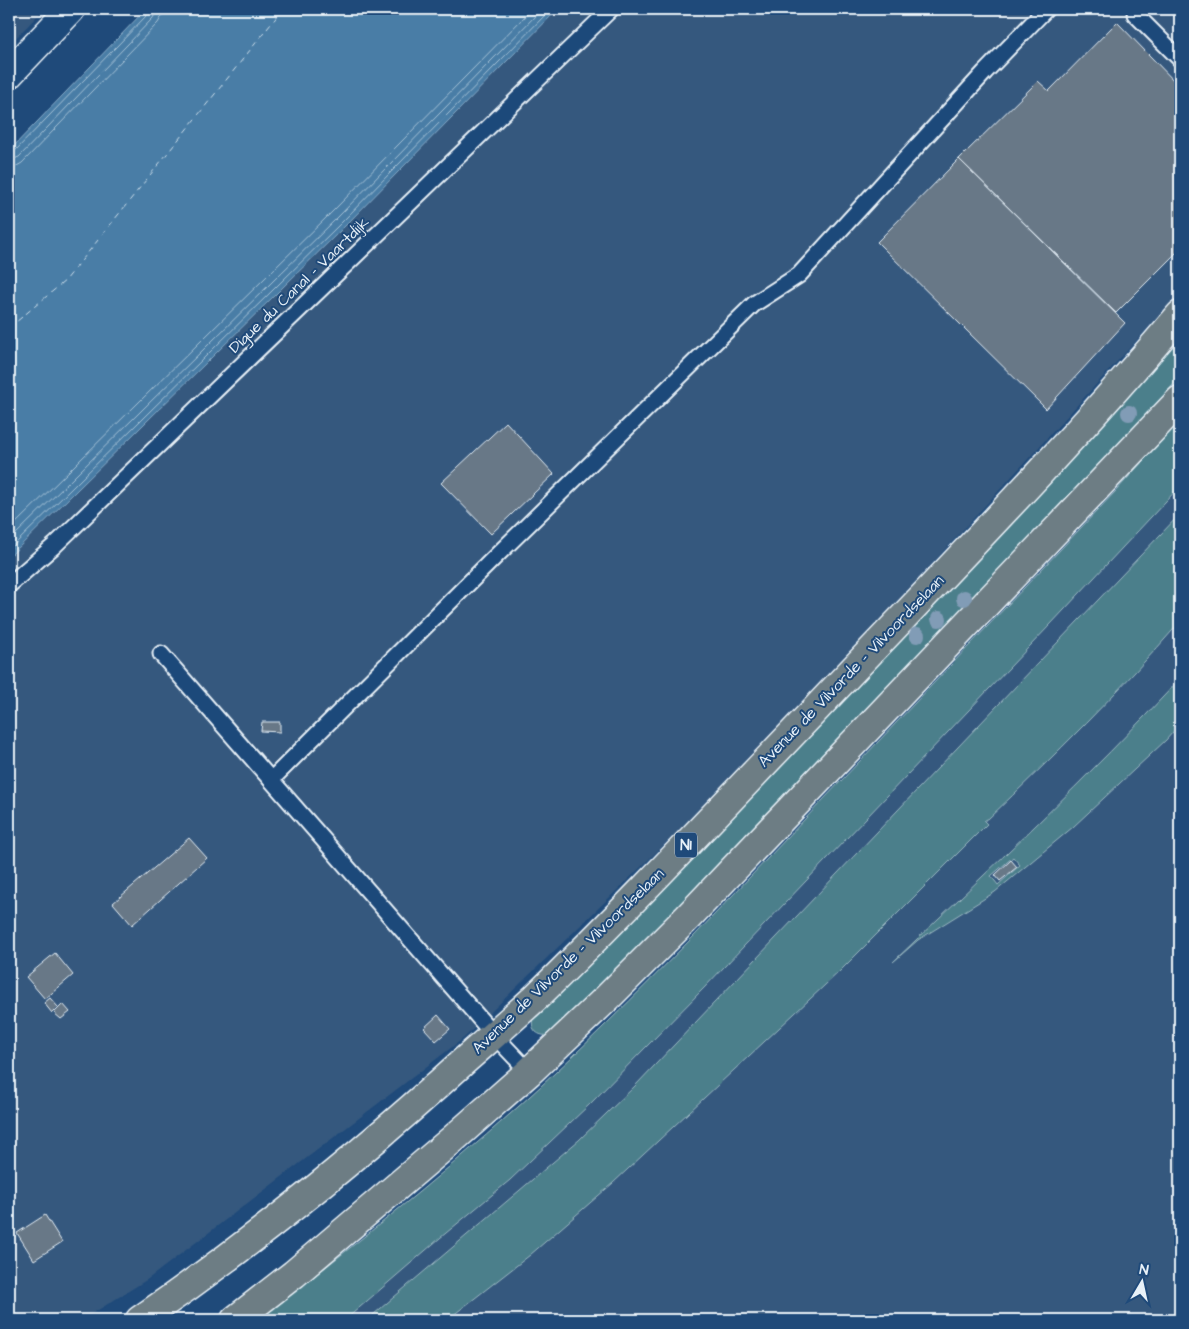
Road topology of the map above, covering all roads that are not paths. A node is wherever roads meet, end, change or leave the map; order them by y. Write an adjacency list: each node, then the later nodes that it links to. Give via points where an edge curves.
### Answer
1 (71, 9): 6 (main road)
2 (611, 9): 9 (lane, Digue du Canal - Vaartdijk)
3 (1046, 9): 11 (lane, via 799,275 754,304)
4 (1135, 14): 5 (lane)
5 (1180, 59)
6 (9, 74)
7 (1180, 315): 12 (main road, Avenue de Vilvorde - Vilvoordselaan / N1, via 1043,469 708,822)
8 (1180, 400): 13 (main road, via 688,916)
9 (9, 585)
10 (161, 654): 11 (lane)
11 (271, 780): 12 (lane)
12 (494, 1035): 13 (lane); 14 (main road, Avenue de Vilvorde - Vilvoordselaan / N1, via 327,1179)
13 (529, 1072): 15 (main road, via 413,1174)
14 (140, 1320)
15 (234, 1320)

